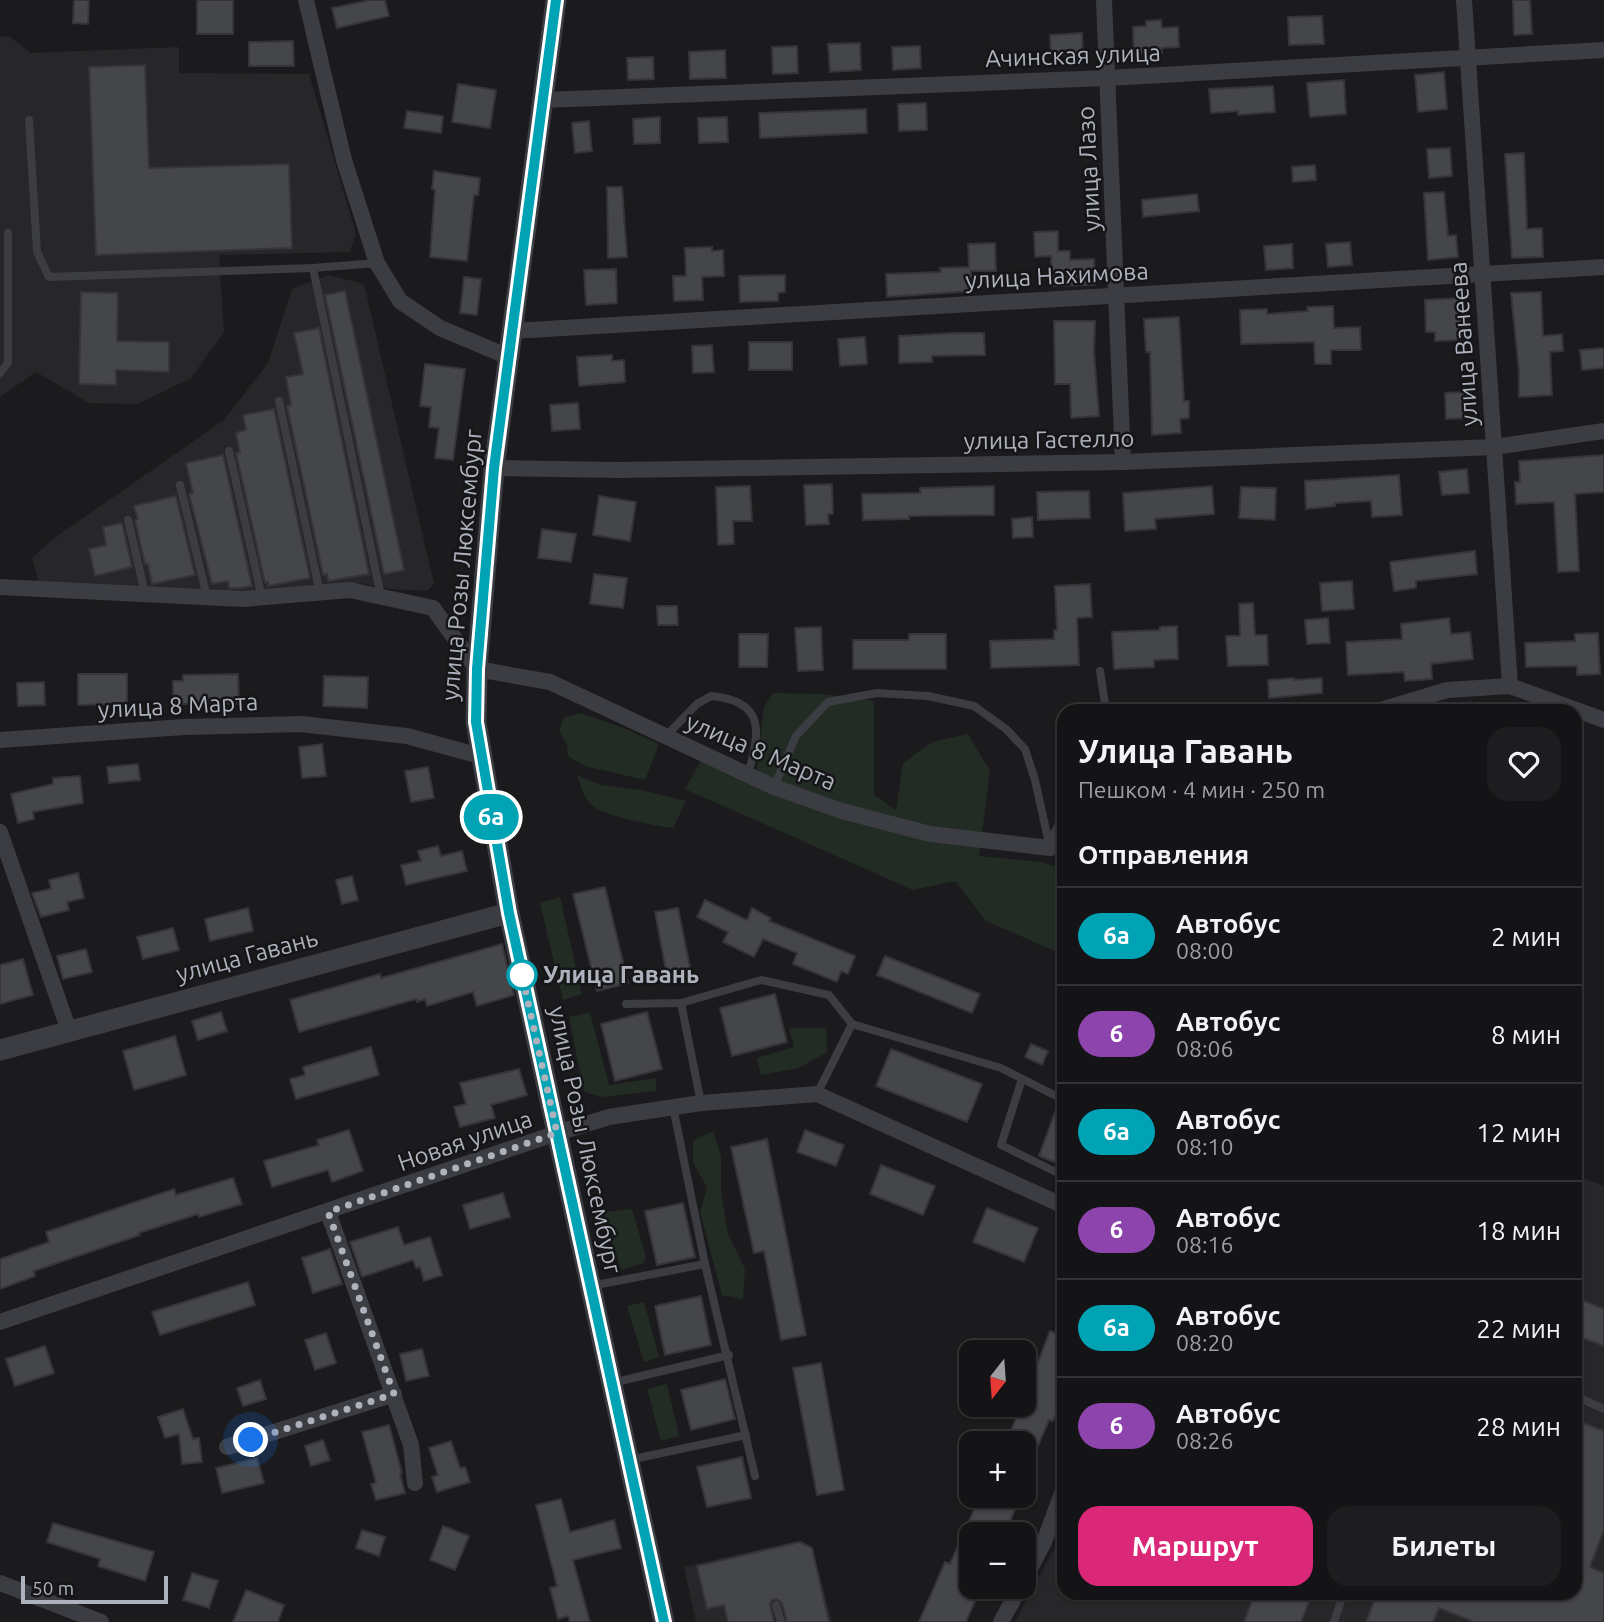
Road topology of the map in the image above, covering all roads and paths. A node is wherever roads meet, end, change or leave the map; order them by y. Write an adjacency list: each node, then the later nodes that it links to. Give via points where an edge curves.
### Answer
1 (306, 0): 11 (street, via 344,160)
2 (556, 0): 8 (street, улица Розы Люксембург)
3 (1104, 0): 7 (street, улица Лазо)
4 (1464, 0): 6 (street, улица Ванеева)
5 (1604, 50): 6 (street, Ачинская улица)
6 (1468, 58): 7 (street, Ачинская улица); 14 (street, улица Ванеева)
7 (1108, 78): 8 (street, Ачинская улица); 15 (street, улица Лазо)
8 (544, 100): 16 (street, улица Розы Люксембург)
9 (29, 120): 13 (lane, via 37,252 49,277)
10 (8, 233): 18 (lane, via 8,363)
11 (376, 262): 13 (lane); 17 (street, via 400,301 440,328)
12 (1604, 267): 14 (street, улица Нахимова)
13 (313, 268): 31 (lane)
14 (1483, 274): 15 (street, улица Нахимова); 21 (street, улица Ванеева)
15 (1118, 295): 16 (street, улица Нахимова); 23 (street, улица Лазо)
16 (512, 331): 17 (street, улица Розы Люксембург)
17 (509, 357): 24 (street, улица Розы Люксембург)
18 (0, 373)
19 (279, 401): 29 (lane)
20 (1604, 431): 21 (street, улица Гастелло)
21 (1494, 447): 23 (street, улица Гастелло); 35 (street, улица Ванеева)
22 (229, 451): 32 (lane)
23 (1123, 463): 24 (street, улица Гастелло)
24 (494, 468): 33 (street, улица Розы Люксембург)
25 (180, 485): 30 (lane)
26 (128, 520): 28 (lane)
27 (0, 587): 28 (street)
28 (145, 593): 30 (street)
29 (320, 593): 31 (street, via 350,590); 32 (street)
30 (207, 597): 32 (street)
31 (381, 597): 33 (street, via 433,608)
32 (262, 598)
33 (477, 669): 41 (street, улица 8 Марта, via 550,682); 43 (street, улица Розы Люксембург)
34 (1100, 671): 36 (lane)
35 (1510, 686): 37 (street, via 1447,690); 38 (street)
36 (1105, 704)
37 (1401, 704)
38 (1560, 704)
39 (1582, 712): 40 (street)
40 (1604, 720)
41 (666, 736): 44 (street, улица 8 Марта); 44 (lane, via 711,696 740,704 751,712 757,729)
42 (0, 740): 43 (street, улица 8 Марта, via 301,724 407,736)
43 (480, 757): 48 (street, улица Розы Люксембург)
44 (748, 775): 45 (street, улица 8 Марта)
45 (774, 787): 47 (street, улица 8 Марта, via 930,834); 47 (lane, via 796,736 828,702 877,693 928,696 974,706 1025,749)
46 (0, 832): 52 (street)
47 (1057, 849)
48 (509, 913): 52 (street, улица Гавань); 59 (street, улица Розы Люксембург)
49 (681, 1003): 50 (lane); 51 (lane, via 761,980 830,995); 57 (lane)
50 (626, 1004)
51 (852, 1024): 54 (lane); 55 (lane)
52 (69, 1031): 53 (street, улица Гавань)
53 (0, 1050)
54 (1022, 1079): 56 (lane); 60 (lane, via 1001,1145)
55 (817, 1094): 57 (street, Новая улица); 61 (street, Новая улица)
56 (1057, 1096)
57 (701, 1103): 58 (street, Новая улица)
58 (673, 1107): 59 (street, Новая улица, via 609,1117); 63 (lane)
59 (557, 1133): 62 (street, Новая улица); 64 (street, улица Розы Люксембург)
60 (1057, 1173)
61 (1057, 1203)
62 (328, 1212): 65 (street, Новая улица); 68 (street)
63 (705, 1264): 64 (lane); 66 (lane)
64 (590, 1286): 67 (street, улица Розы Люксембург)
65 (0, 1322)
66 (729, 1355): 67 (lane); 71 (lane)
67 (611, 1384): 73 (street, улица Розы Люксембург)
68 (394, 1394): 72 (street); 75 (street, via 411,1445)
69 (1582, 1399): 70 (lane)
70 (1604, 1409)
71 (746, 1435): 73 (lane); 74 (lane)
72 (227, 1447)
73 (628, 1461): 83 (street, улица Розы Люксембург)
74 (755, 1476)
75 (415, 1483)
76 (1057, 1507): 77 (street)
77 (1036, 1557)
78 (0, 1583): 82 (street)
79 (1013, 1599): 85 (street)
80 (1342, 1600): 86 (lane)
81 (776, 1605): 84 (lane)
82 (101, 1622)
83 (664, 1622)
84 (781, 1622)
85 (1001, 1622)
86 (1334, 1622)

